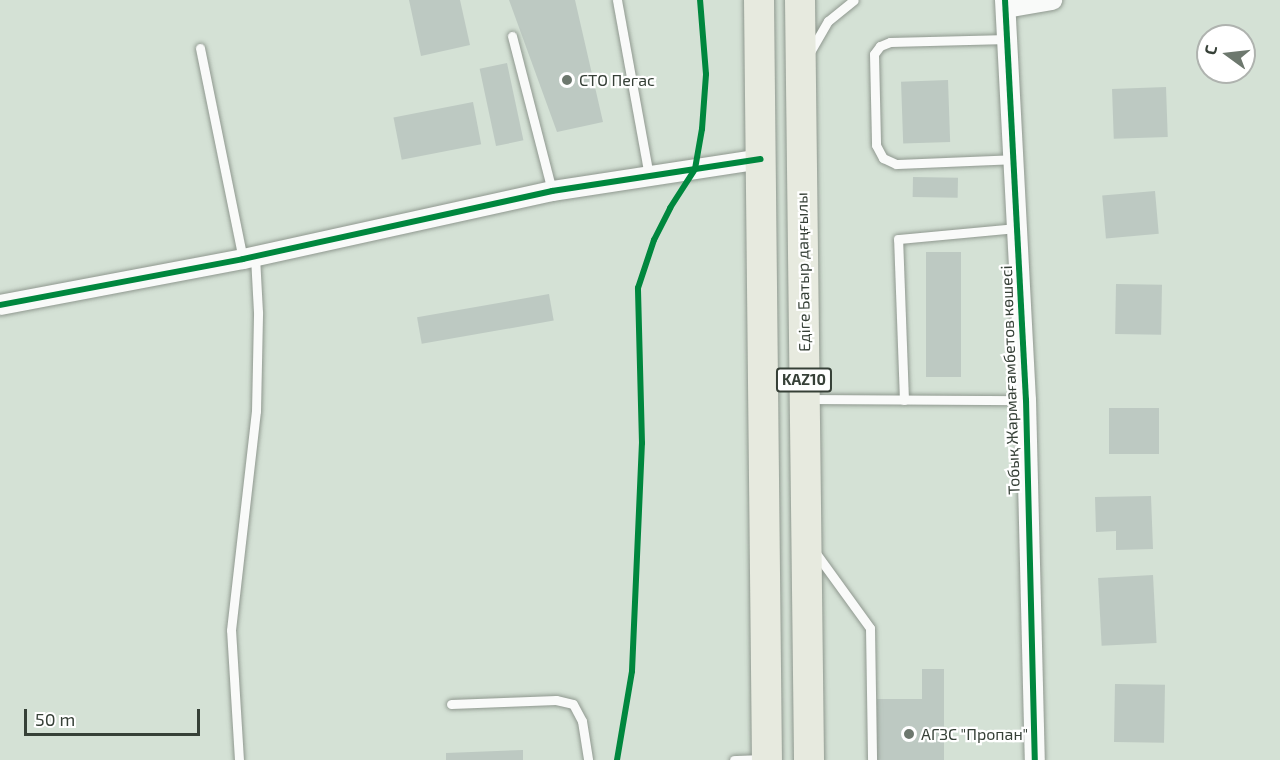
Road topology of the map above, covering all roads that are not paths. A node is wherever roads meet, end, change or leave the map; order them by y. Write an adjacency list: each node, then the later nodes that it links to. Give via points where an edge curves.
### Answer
1 (617, 0): 13 (lane)
2 (759, 0): 11 (main road, KAZ10)
3 (800, 0): 10 (main road, Едіге Батыр даңғылы / KAZ10)
4 (854, 0): 10 (lane, via 828,21)
5 (1052, 0): 6 (street)
6 (1006, 4): 8 (street, Тобық Жармағамбетов көшесі)
7 (513, 36): 14 (lane)
8 (1008, 39): 12 (street, Тобық Жармағамбетов көшесі); 12 (lane, via 890,42 880,46 874,54 876,145 883,158 896,164)
9 (200, 48): 16 (lane)
10 (801, 66): 18 (main road, Едіге Батыр даңғылы / KAZ10)
11 (761, 159): 13 (street); 23 (main road, KAZ10)
12 (1013, 159): 15 (street, Тобық Жармағамбетов көшесі)
13 (649, 176): 14 (street)
14 (552, 191): 16 (street)
15 (1017, 228): 19 (lane, via 898,239); 20 (street, Тобық Жармағамбетов көшесі)
16 (249, 258): 17 (street); 24 (lane, via 258,312 256,411 231,630)
17 (0, 305)
18 (804, 399): 19 (lane); 21 (main road, Едіге Батыр даңғылы / KAZ10)
19 (903, 400): 20 (lane)
20 (1026, 400): 29 (street, Тобық Жармағамбетов көшесі)
21 (806, 539): 27 (main road, Едіге Батыр даңғылы / KAZ10); 28 (lane, via 870,628)
22 (451, 704): 25 (lane, via 556,700 573,704 582,721)
23 (767, 759): 26 (lane)
24 (239, 760)
25 (588, 760)
26 (734, 760)
27 (809, 760)
28 (872, 760)
29 (1035, 760)

